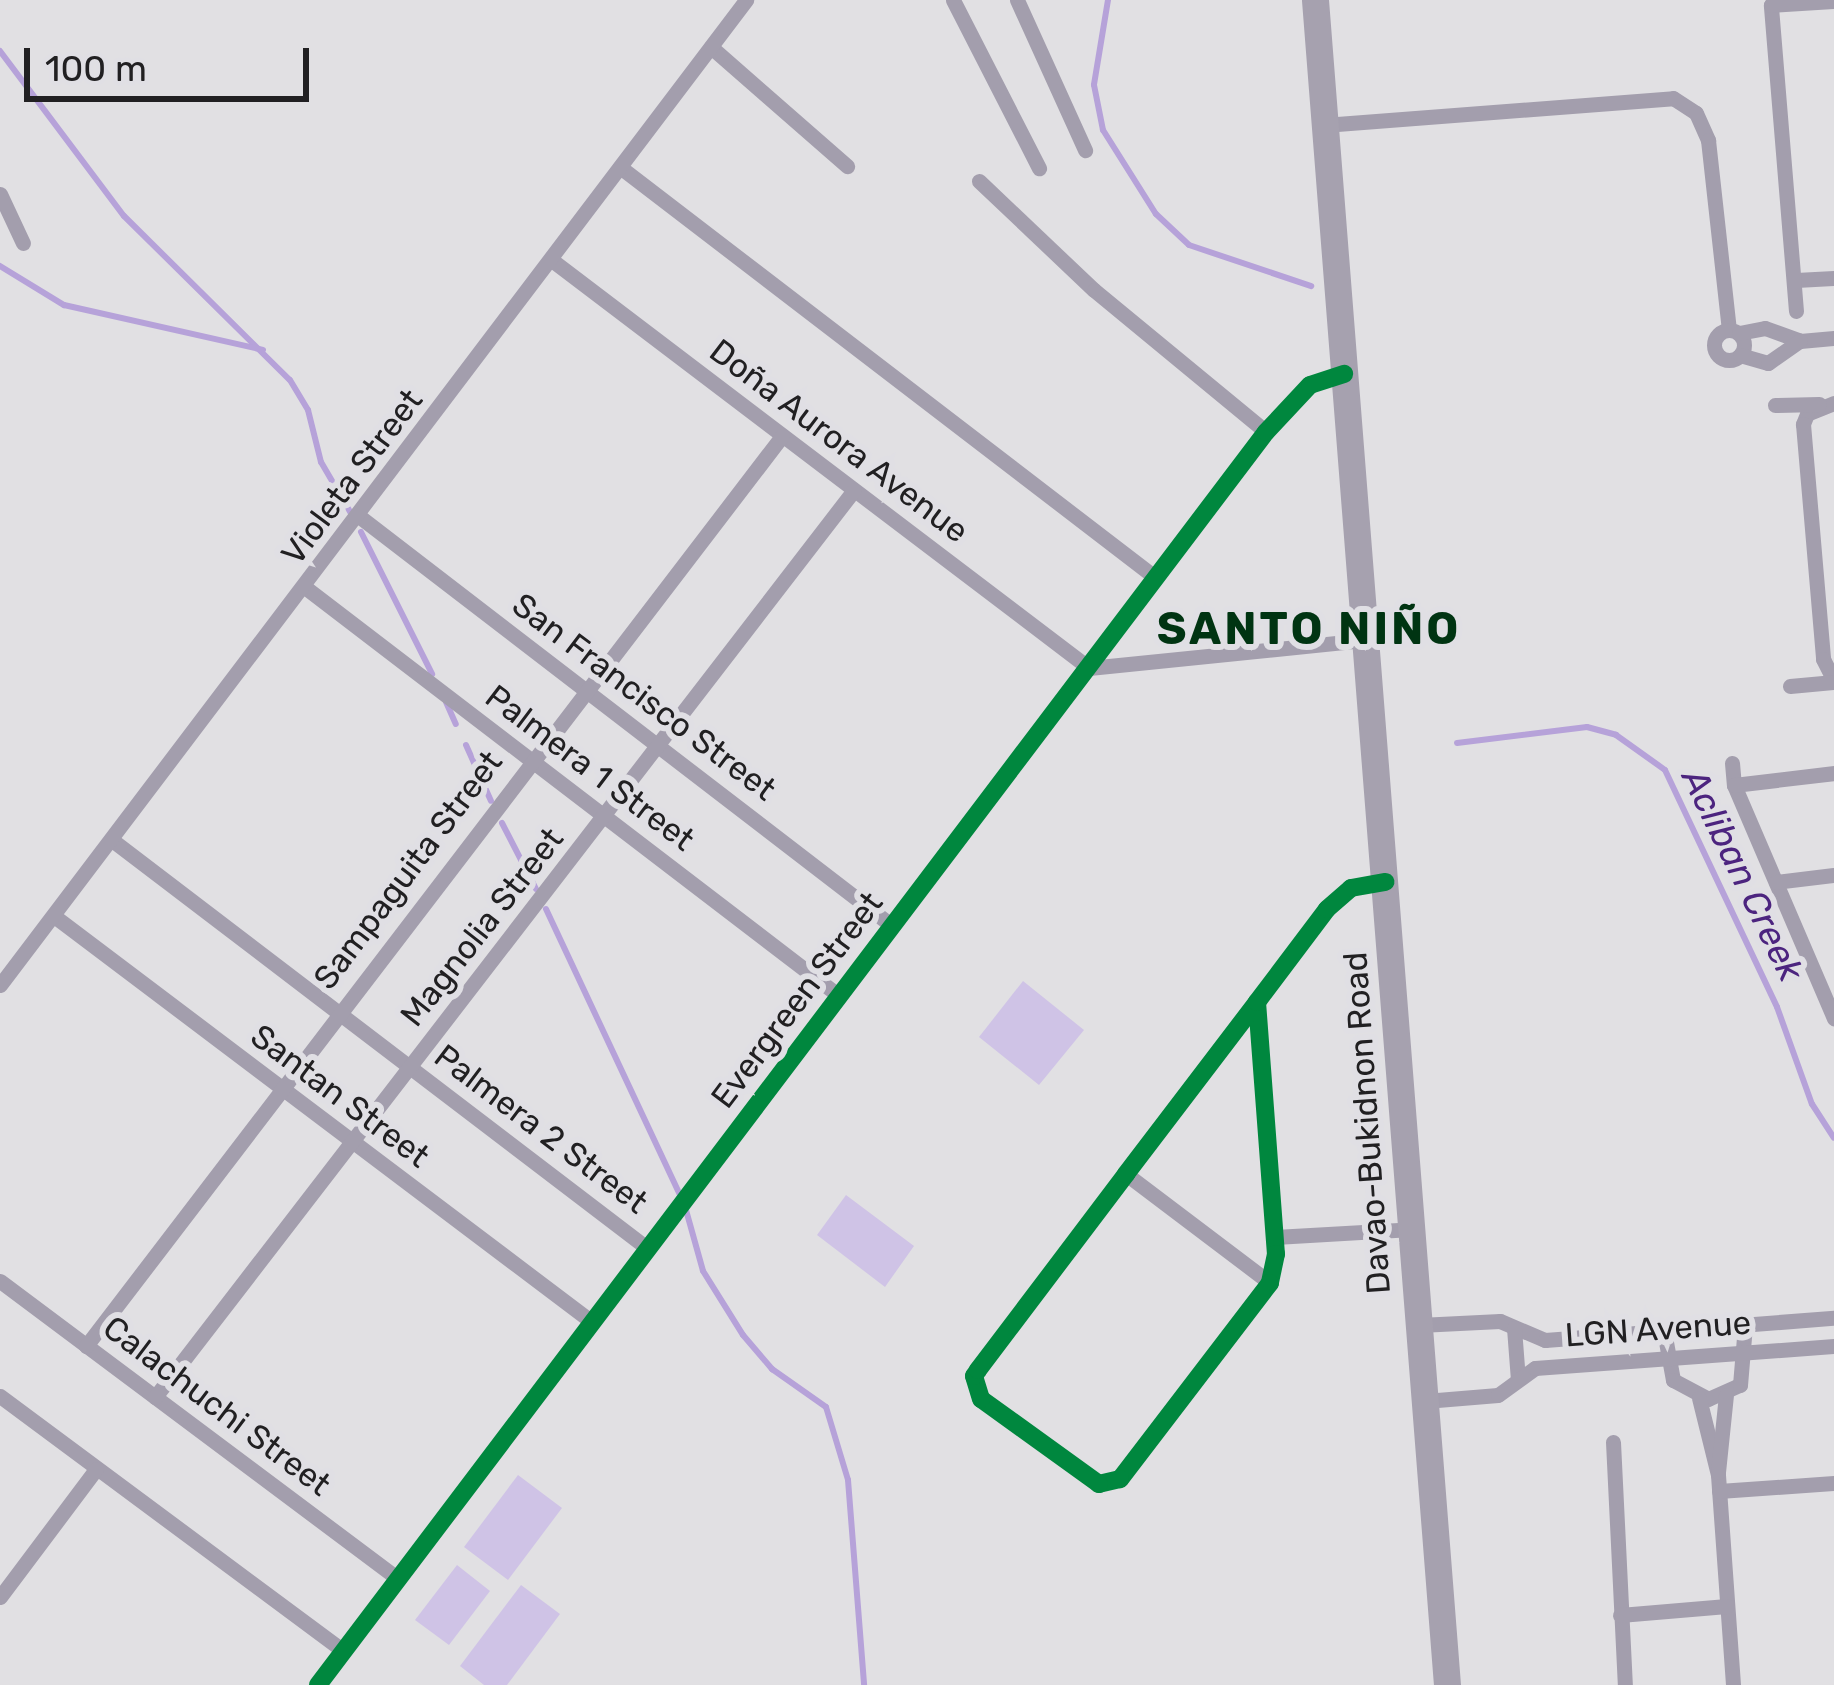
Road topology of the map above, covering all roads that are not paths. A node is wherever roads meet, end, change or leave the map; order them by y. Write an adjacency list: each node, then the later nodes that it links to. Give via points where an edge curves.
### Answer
1 (746, 0): 6 (street, Violeta Street)
2 (953, 0): 11 (street)
3 (1017, 0): 8 (street)
4 (1315, 0): 7 (highway)
5 (1834, 1): 17 (street, via 1772,5)
6 (710, 46): 9 (street, Violeta Street); 10 (street)
7 (1324, 125): 19 (street, via 1673,98 1696,113 1708,140); 23 (highway, Davao-Bukidnon Road)
8 (1085, 150)
9 (620, 166): 15 (street, Violeta Street); 30 (street)
10 (847, 166)
11 (1039, 168)
12 (979, 181): 26 (street, via 1094,290)
13 (0, 194): 14 (street)
14 (23, 242)
15 (553, 261): 27 (street, Doña Aurora Avenue); 29 (street, Violeta Street)
16 (1834, 278): 17 (street)
17 (1796, 280): 18 (street)
18 (1796, 310)
19 (1734, 331): 21 (street, via 1774,328); 22 (street); 22 (street, via 1715,338 1716,353)
20 (1834, 338): 21 (street)
21 (1800, 340): 22 (street, via 1768,362)
22 (1740, 355)
23 (1344, 374): 26 (street, Evergreen Street, via 1306,388); 32 (highway, Davao-Bukidnon Road)
24 (1828, 403): 25 (street); 34 (street, via 1803,424 1823,659)
25 (1775, 405)
26 (1266, 432): 30 (street, Evergreen Street)
27 (782, 436): 28 (street, Doña Aurora Avenue); 36 (street, Sampaguita Street)
28 (854, 490): 33 (street, Doña Aurora Avenue); 37 (street, Magnolia Street)
29 (360, 517): 31 (street, Violeta Street); 36 (street, San Francisco Street)
30 (1156, 578): 33 (street, Evergreen Street)
31 (306, 588): 38 (street, Palmera 1 Street); 43 (street, Violeta Street)
32 (1366, 640): 33 (street); 45 (highway, Davao-Bukidnon Road)
33 (1089, 668): 48 (street, Evergreen Street)
34 (1834, 681): 35 (street)
35 (1790, 686)
36 (589, 693): 37 (street, San Francisco Street); 38 (street, Sampaguita Street)
37 (657, 745): 42 (street, Magnolia Street); 48 (street, San Francisco Street)
38 (535, 763): 42 (street, Palmera 1 Street); 52 (street, Sampaguita Street)
39 (1732, 763): 41 (street)
40 (1834, 773): 41 (street)
41 (1734, 785): 46 (street)
42 (604, 816): 50 (street, Palmera 1 Street); 54 (street, Magnolia Street)
43 (112, 840): 47 (street, Violeta Street); 52 (street, Palmera 2 Street)
44 (1834, 874): 46 (street)
45 (1385, 882): 51 (street, via 1339,896); 58 (highway, Davao-Bukidnon Road)
46 (1776, 883): 53 (street)
47 (54, 916): 49 (street, Violeta Street); 55 (street, Santan Street)
48 (891, 925): 50 (street, Evergreen Street)
49 (0, 986)
50 (838, 995): 60 (street, Evergreen Street)
51 (1257, 1002): 57 (street); 59 (street)
52 (342, 1016): 54 (street, Palmera 2 Street); 55 (street, Sampaguita Street)
53 (1834, 1018)
54 (411, 1068): 56 (street, Magnolia Street); 60 (street, Palmera 2 Street)
55 (283, 1092): 56 (street, Santan Street); 69 (street, Sampaguita Street)
56 (354, 1144): 64 (street, Santan Street); 76 (street, Magnolia Street)
57 (1126, 1174): 62 (street); 62 (street, via 977,1370 972,1384 981,1399 1091,1480 1114,1484)
58 (1412, 1229): 59 (street); 65 (highway, Davao-Bukidnon Road)
59 (1275, 1238): 62 (street)
60 (647, 1248): 64 (street, Evergreen Street)
61 (0, 1281): 69 (street, Calachuchi Street)
62 (1270, 1283)
63 (1834, 1318): 66 (street, LGN Avenue)
64 (592, 1322): 83 (street, Evergreen Street)
65 (1419, 1325): 67 (street, LGN Avenue, via 1492,1320); 78 (highway, Davao-Bukidnon Road)
66 (1745, 1325): 68 (street, LGN Avenue); 71 (street)
67 (1514, 1328): 68 (street, LGN Avenue, via 1545,1340); 73 (street)
68 (1664, 1331): 72 (street)
69 (86, 1346): 76 (street, Calachuchi Street)
70 (1834, 1346): 71 (street, LGN Avenue)
71 (1748, 1353): 72 (street, LGN Avenue); 74 (street, via 1740,1385)
72 (1666, 1359): 73 (street, LGN Avenue, via 1535,1368); 77 (street, via 1673,1380)
73 (1518, 1380): 78 (street, LGN Avenue, via 1498,1395)
74 (1726, 1395): 77 (street); 81 (street)
75 (0, 1396): 80 (street)
76 (155, 1397): 83 (street, Calachuchi Street)
77 (1699, 1398): 81 (street)
78 (1425, 1400): 89 (highway, Davao-Bukidnon Road)
79 (1612, 1442): 86 (street)
80 (96, 1468): 84 (street); 87 (street)
81 (1718, 1483): 82 (street); 85 (street)
82 (1834, 1483)
83 (398, 1579): 87 (street, Evergreen Street)
84 (0, 1597)
85 (1727, 1606): 86 (street); 91 (street)
86 (1620, 1615): 90 (street)
87 (343, 1652): 88 (street, Evergreen Street)
88 (317, 1685)
89 (1447, 1685)
90 (1625, 1685)
91 (1733, 1685)

